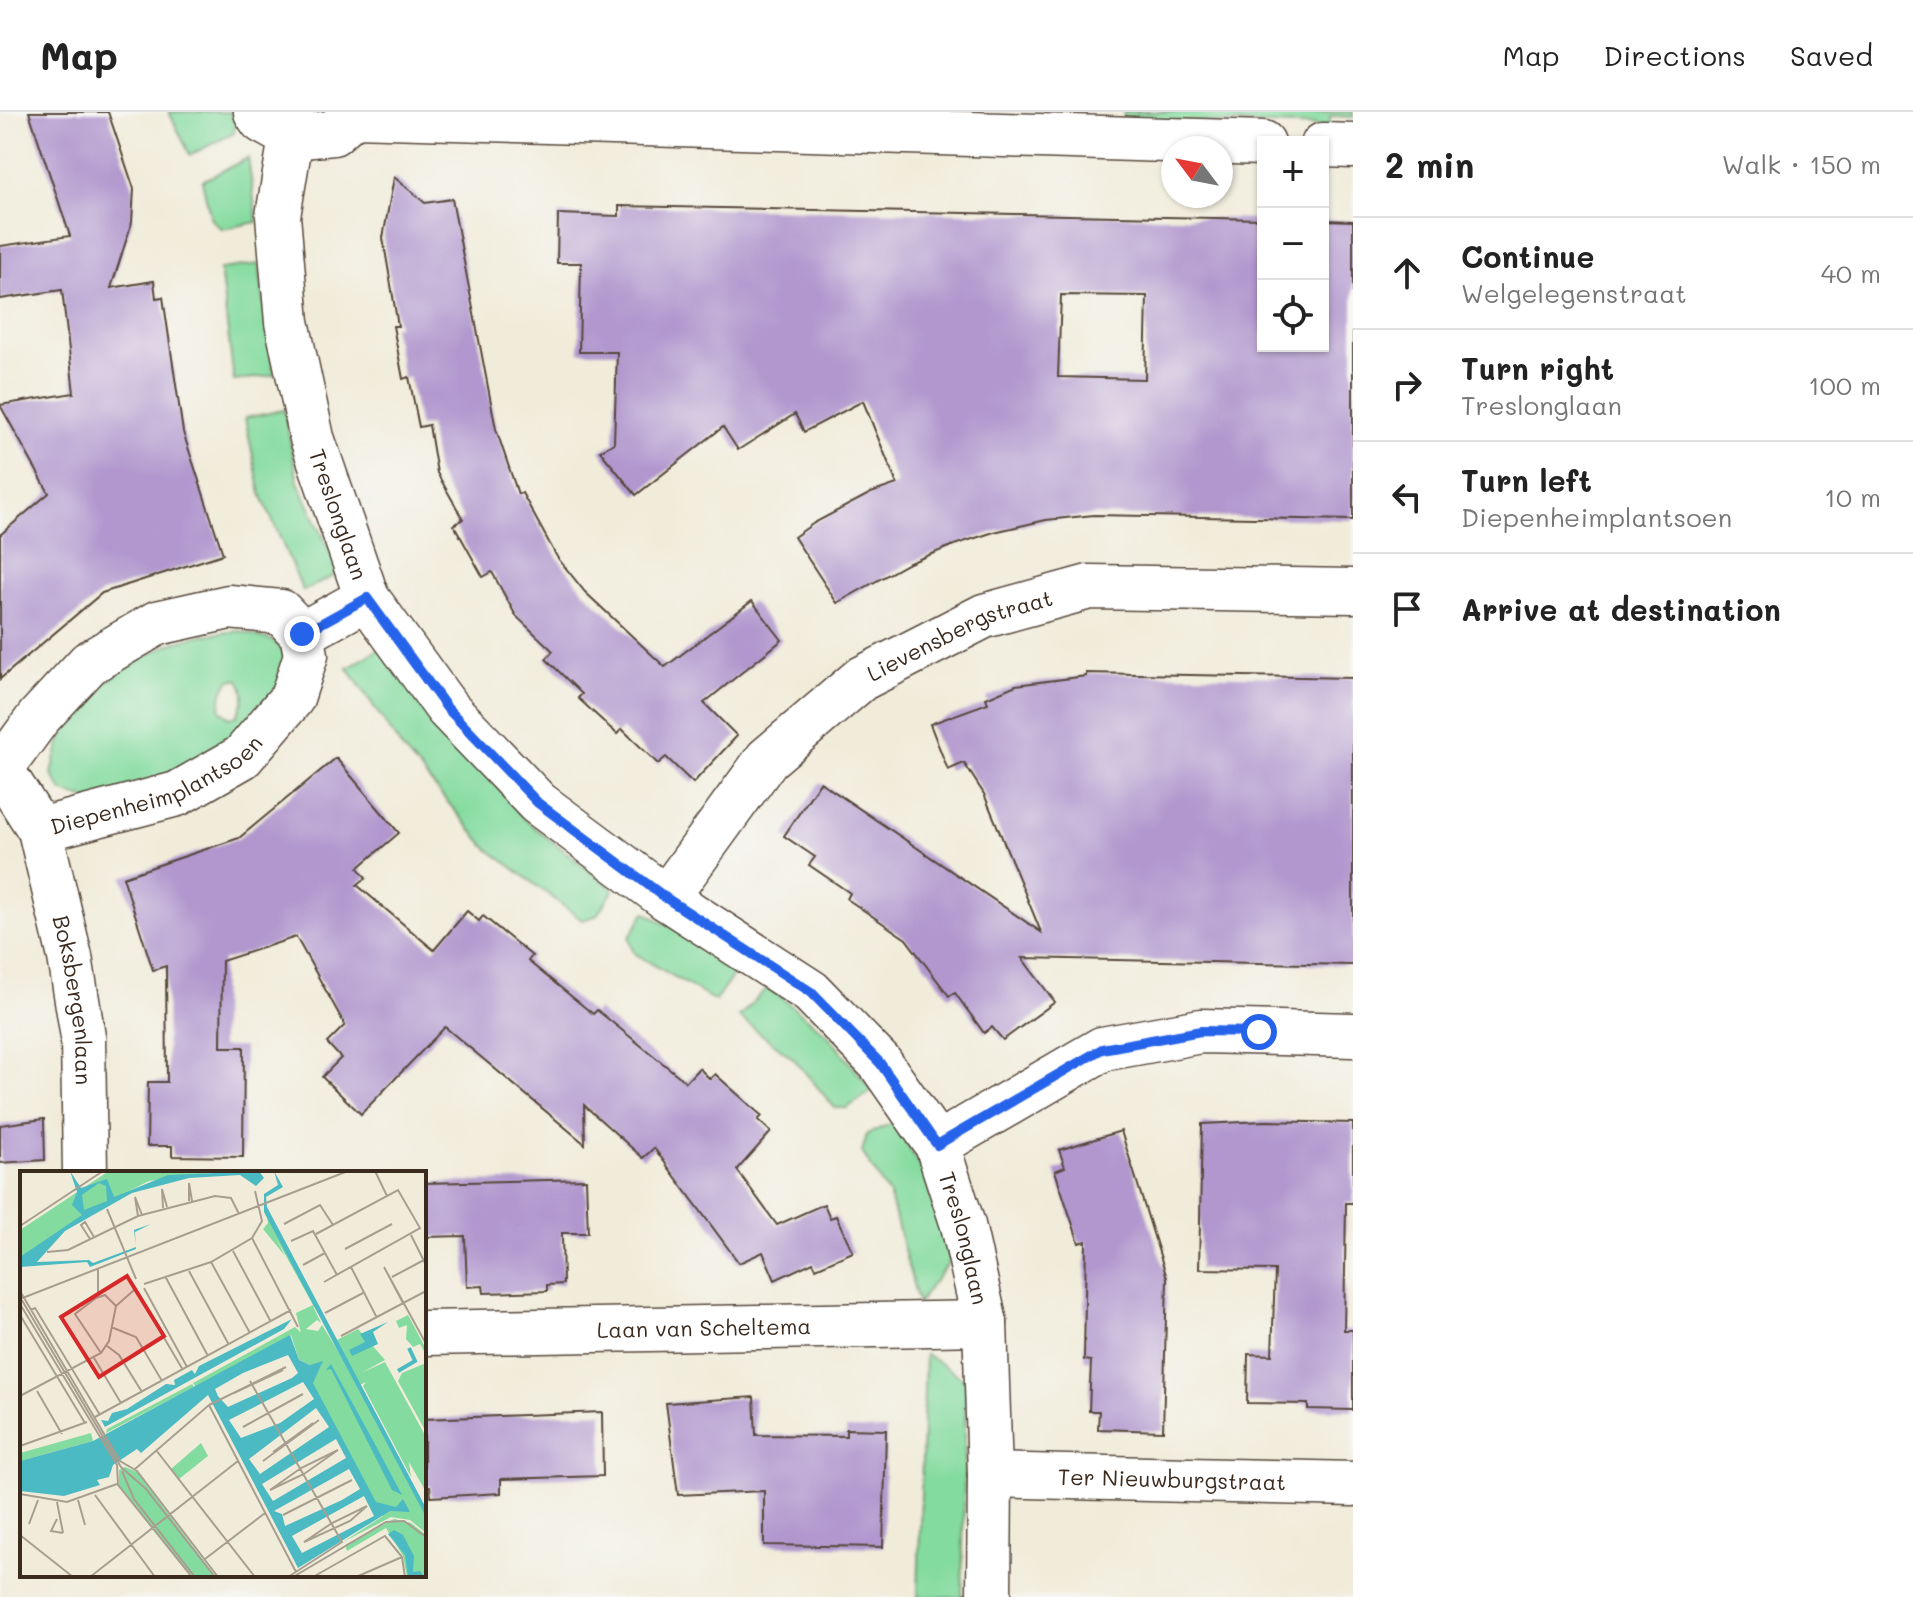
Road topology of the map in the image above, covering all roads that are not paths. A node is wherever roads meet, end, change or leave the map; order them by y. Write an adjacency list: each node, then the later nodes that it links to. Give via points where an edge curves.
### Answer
1 (256, 112): 3 (street)
2 (356, 114): 3 (street, via 333,133); 4 (street)
3 (291, 137): 8 (street, Treslonglaan, via 278,216 287,322 312,438)
4 (1257, 143)
5 (1329, 145): 6 (street)
6 (1353, 146)
7 (1353, 591): 12 (street, Lievensbergstraat, via 1089,587 984,616 861,679 767,759)
8 (367, 598): 9 (street); 12 (street, Treslonglaan, via 447,708 538,803)
9 (302, 634): 10 (street, Diepenheimplantsoen, via 281,612 229,607 157,623 89,663); 11 (street, Diepenheimplantsoen, via 306,655 292,698 242,757 177,794)
10 (1, 768): 11 (street, Diepenheimplantsoen)
11 (40, 830): 15 (street, Boksbergenlaan, via 83,1037)
12 (666, 898): 14 (street, Treslonglaan, via 811,992 880,1063)
13 (1353, 1035): 14 (street, via 1201,1031 1102,1049)
14 (937, 1145): 16 (street, Treslonglaan, via 963,1225)
15 (85, 1171)
16 (985, 1323): 17 (street, Laan van Scheltema); 18 (street, Treslonglaan)
17 (426, 1333)
18 (990, 1475): 19 (street, Ter Nieuwburgstraat); 20 (street, Treslonglaan)
19 (1353, 1484)
20 (989, 1597)

